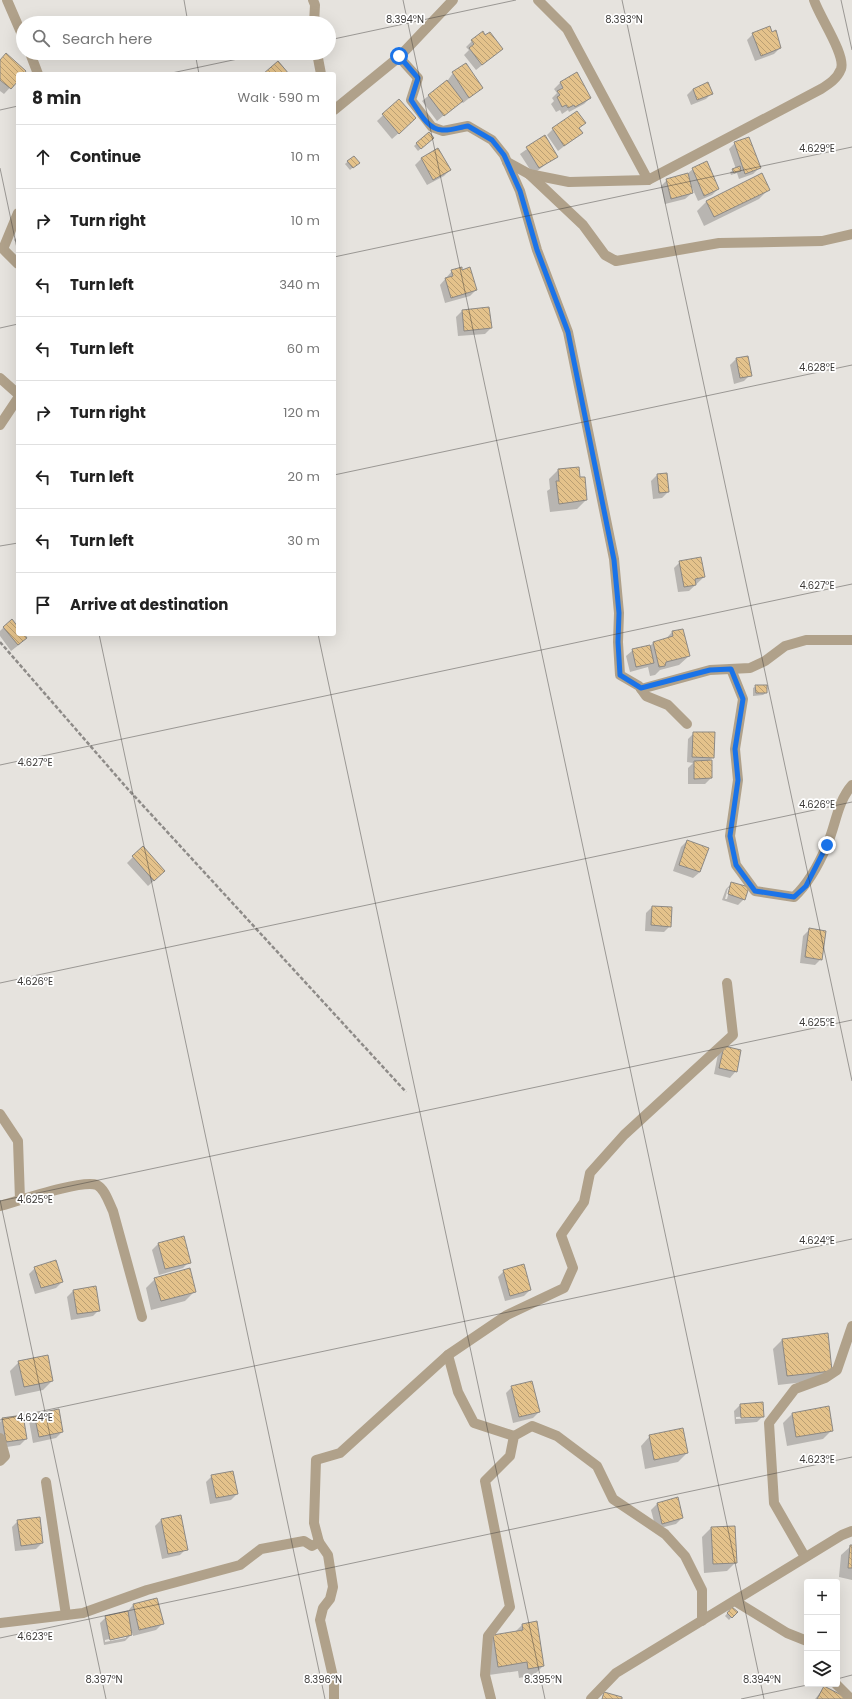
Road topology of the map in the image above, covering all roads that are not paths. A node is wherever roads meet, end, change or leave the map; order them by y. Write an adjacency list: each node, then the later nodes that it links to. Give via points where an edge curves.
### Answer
1 (7, 0): 7 (street)
2 (313, 0): 6 (street)
3 (453, 0): 8 (street)
4 (538, 0): 16 (street, via 567,29)
5 (814, 0): 16 (street, via 841,57 841,68 835,79 821,89)
6 (314, 16)
7 (16, 21)
8 (399, 56): 13 (street); 14 (street, via 418,78 411,100 432,127 443,131 468,126 492,140)
9 (33, 60): 11 (street)
10 (318, 60): 12 (street)
11 (37, 72)
12 (321, 72)
13 (336, 108)
14 (507, 162): 15 (street); 26 (street, via 520,191 537,250 568,332 614,560 619,613 620,675)
15 (529, 174): 16 (street, via 569,182); 18 (street, via 583,225 605,255 616,261 719,243 822,241)
16 (648, 180)
17 (16, 217): 19 (street, via 3,249)
18 (852, 234)
19 (16, 262)
20 (0, 378): 21 (street)
21 (16, 392)
22 (16, 401): 23 (street)
23 (0, 425)
24 (852, 640): 25 (street, via 806,640 785,646 765,661 750,668)
25 (731, 669): 26 (street, via 710,670); 28 (street, via 743,699 735,749 738,780 730,836 736,865 755,891 794,897 806,886 827,845 847,790)
26 (641, 688): 27 (street, via 646,696 668,705)
27 (687, 724)
28 (852, 785)
29 (727, 983): 35 (street, via 733,1035 624,1135 590,1172 584,1202 561,1235 572,1268 564,1288 507,1315)
30 (0, 1114): 31 (street, via 18,1141)
31 (20, 1200): 32 (street); 33 (street, via 74,1186 98,1185 106,1194 113,1211)
32 (0, 1206)
33 (142, 1317)
34 (852, 1326): 42 (street, via 837,1370 825,1378 795,1389 769,1423 774,1503)
35 (448, 1355): 36 (street, via 458,1392 474,1423); 41 (street, via 340,1453 316,1460 314,1523)
36 (514, 1436): 45 (street, via 532,1426 557,1436 597,1466 613,1499 665,1534 685,1556 702,1590); 50 (street, via 510,1456 485,1481 510,1607 488,1636 485,1674)
37 (0, 1438): 38 (street, via 5,1456)
38 (0, 1461)
39 (46, 1482): 44 (street)
40 (852, 1531): 42 (street)
41 (319, 1542): 44 (street, via 312,1546 304,1541 261,1550 240,1565); 49 (street, via 328,1555 333,1587 320,1620 334,1681)
42 (805, 1557): 43 (street)
43 (735, 1601): 45 (street); 47 (street, via 787,1633)
44 (66, 1615): 46 (street)
45 (702, 1621): 51 (street, via 616,1673)
46 (0, 1623)
47 (804, 1640)
48 (839, 1687): 52 (street)
49 (334, 1699)
50 (491, 1699)
51 (591, 1699)
52 (851, 1699)

